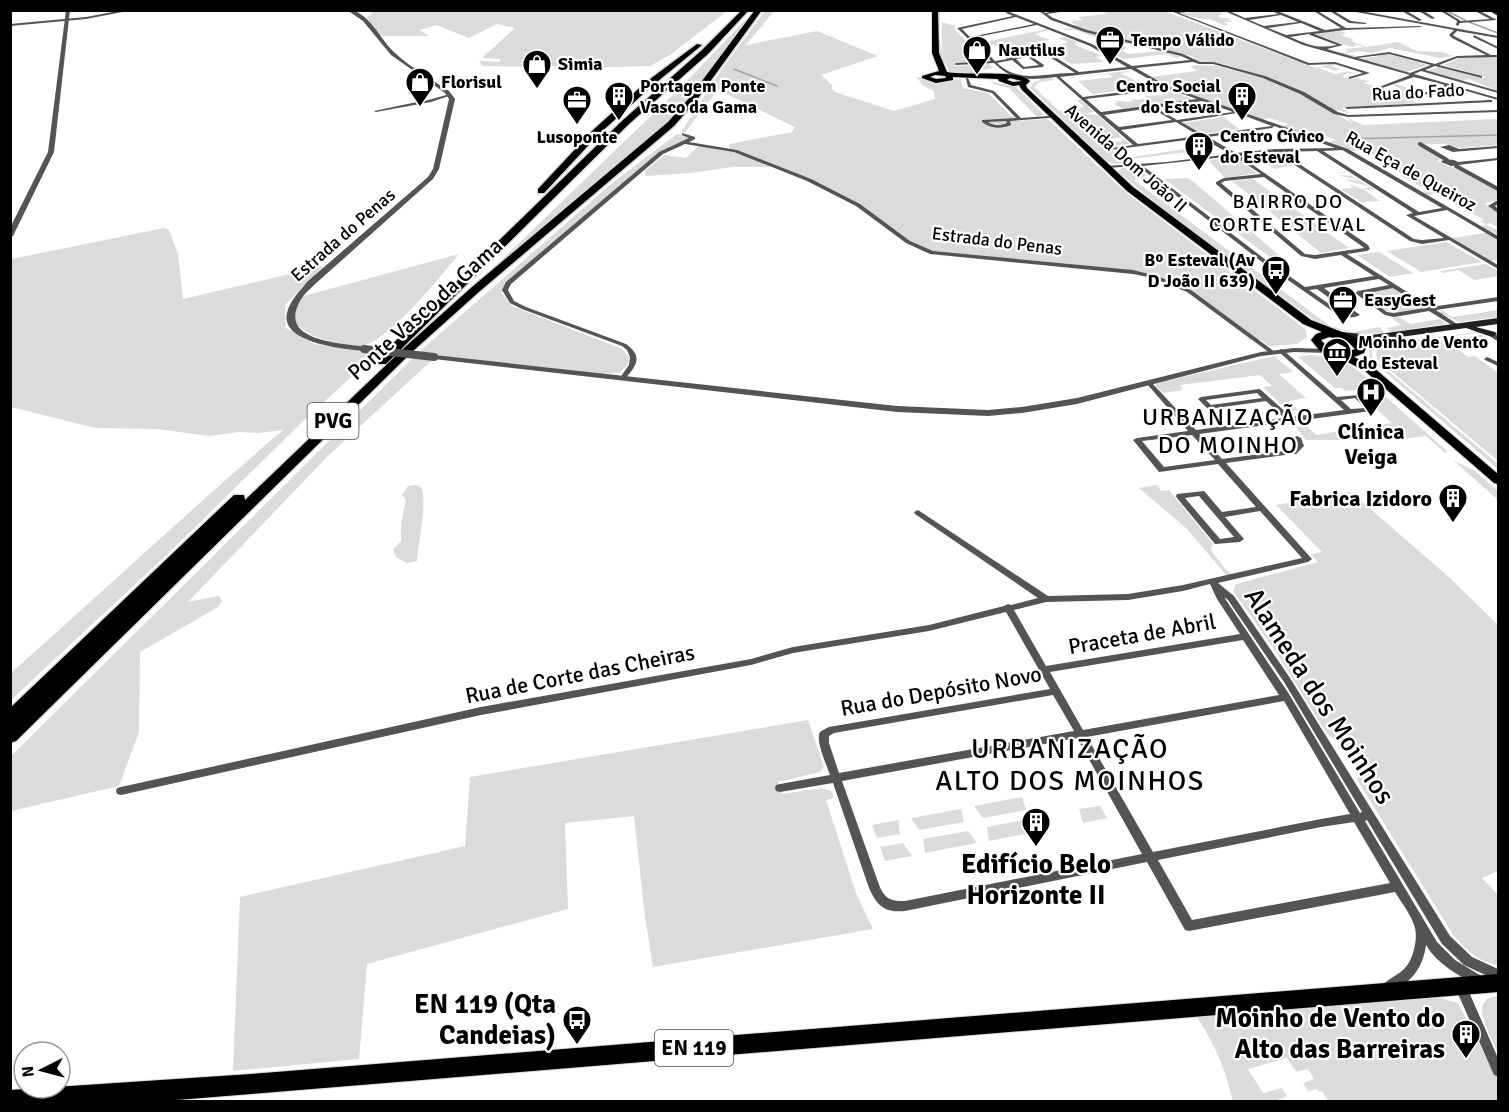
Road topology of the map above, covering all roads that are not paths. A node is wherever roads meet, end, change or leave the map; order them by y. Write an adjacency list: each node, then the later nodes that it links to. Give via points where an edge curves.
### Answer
1 (68, 10): 31 (street)
2 (132, 10): 31 (street)
3 (349, 10): 81 (street, via 365,20 393,54)
4 (746, 10): 171 (highway, Ponte Vasco da Gama / PVG)
5 (759, 10): 173 (highway, Ponte Vasco da Gama / PVG, via 672,124 401,356)
6 (929, 10): 70 (main road, via 933,70 930,73)
7 (934, 10): 70 (main road, via 933,36 939,67)
8 (1072, 10): 22 (street)
9 (1200, 10): 23 (street)
10 (1240, 10): 24 (street)
11 (1271, 10): 26 (street)
12 (1312, 10): 42 (street)
13 (1329, 10): 33 (street, via 1357,23)
14 (1346, 10): 33 (street)
15 (1354, 10): 29 (street)
16 (1384, 10): 29 (street)
17 (1401, 10): 36 (street)
18 (1418, 10): 30 (street)
19 (1440, 10): 34 (street)
20 (1474, 10): 28 (street)
21 (1492, 10): 28 (main road)
22 (1043, 11): 39 (street); 39 (street)
23 (1171, 11): 67 (street, via 1309,64 1335,63)
24 (1225, 11): 32 (street)
25 (1007, 12): 27 (street, Rua Eça de Queiroz)
26 (1283, 15): 32 (street); 35 (street)
27 (1016, 16): 37 (street, Rua Eça de Queiroz); 49 (street, via 959,27)
28 (1498, 17): 34 (street)
29 (1398, 18): 36 (street)
30 (1433, 18)
31 (67, 19): 38 (street); 126 (street, via 51,152)
32 (1241, 19): 40 (street)
33 (1413, 22): 36 (street)
34 (1459, 22): 41 (street)
35 (1303, 23): 40 (street); 44 (street)
36 (1424, 23): 41 (street); 42 (street, via 1422,27)
37 (1039, 24): 43 (street, Rua Eça de Queiroz); 49 (street)
38 (10, 25)
39 (1071, 26): 43 (street); 59 (street, via 1188,56)
40 (1261, 27): 46 (street)
41 (1456, 28): 48 (street); 55 (street, via 1453,37)
42 (1345, 29): 44 (street)
43 (1052, 30): 63 (street, Rua Eça de Queiroz)
44 (1325, 31): 45 (street)
45 (1308, 33): 46 (street); 52 (street, via 1341,45)
46 (1282, 36): 52 (street)
47 (1474, 36): 51 (street)
48 (1498, 36)
49 (969, 38): 60 (street)
50 (998, 47): 57 (street)
51 (1498, 48)
52 (1322, 50): 58 (street)
53 (1389, 53): 58 (street); 62 (street)
54 (1027, 55): 57 (street); 57 (street, via 1043,66 1023,68); 66 (street, via 1046,53)
55 (1489, 56): 56 (street); 62 (street, via 1457,57)
56 (1498, 56)
57 (1011, 58): 60 (street)
58 (1353, 58): 64 (street)
59 (1192, 61): 63 (street); 92 (street, via 1264,77 1332,111 1361,118)
60 (994, 62): 61 (street); 72 (street)
61 (956, 64)
62 (1435, 65): 65 (street); 71 (street)
63 (1131, 67): 66 (street); 77 (street, Rua Eça de Queiroz)
64 (1385, 67): 67 (street); 69 (street)
65 (1420, 70): 69 (street); 80 (street)
66 (1079, 73): 68 (street)
67 (1368, 73): 73 (street)
68 (1056, 75): 75 (street); 82 (street)
69 (1412, 75): 76 (street); 78 (street)
70 (947, 76): 72 (main road); 74 (main road)
71 (1481, 77)
72 (1005, 78): 74 (main road); 75 (main road); 75 (street); 95 (main road, Avenida Dom João II)
73 (1350, 78)
74 (967, 79): 96 (street, via 969,86 993,92)
75 (1022, 79): 119 (main road, Avenida Dom João II, via 1024,88)
76 (1450, 85): 83 (street); 87 (street, via 1412,98)
77 (1169, 88): 82 (street); 84 (street, Rua Eça de Queiroz)
78 (1380, 88)
79 (410, 92): 86 (street)
80 (1498, 92)
81 (450, 95): 86 (street); 150 (street, Estrada do Penas, bridge, via 452,102 431,178 295,299 289,312 291,324 303,335 326,343)
82 (1082, 98): 94 (street)
83 (1498, 99)
84 (1202, 100): 88 (street); 93 (street, Rua Eça de Queiroz)
85 (1490, 101): 87 (street, Rua do Fado)
86 (420, 103): 91 (street)
87 (1426, 105): 89 (street, Rua do Fado); 92 (street)
88 (1152, 107): 94 (street); 98 (street)
89 (1347, 108)
90 (1498, 110): 92 (street)
91 (376, 111)
92 (1443, 112)
93 (1237, 113): 98 (street); 99 (street, Rua Eça de Queiroz)
94 (1100, 114): 100 (street)
95 (1049, 117): 96 (street); 142 (main road, Avenida Dom João II, via 1141,203 1303,324)
96 (1020, 119): 97 (street)
97 (1008, 120): 97 (street, via 1000,120 984,121 1002,126 1009,124)
98 (1176, 121): 100 (street); 102 (street)
99 (1275, 127): 102 (street); 104 (street, Rua Eça de Queiroz)
100 (1117, 129): 106 (street)
101 (684, 134): 103 (street, via 693,138)
102 (1205, 137): 106 (street); 114 (street)
103 (684, 142): 146 (street, Estrada do Penas, via 735,151 809,180 858,205 908,242 932,253 1133,272 1173,283); 150 (street, via 661,153 508,283 505,290 512,302 524,308 631,350 634,362)
104 (1325, 142): 108 (street, Rua Eça de Queiroz); 111 (street, via 1328,145)
105 (1419, 144): 116 (street)
106 (1137, 146): 109 (street)
107 (1498, 147): 113 (street)
108 (1343, 148): 111 (street); 123 (street, Rua Eça de Queiroz)
109 (1112, 149)
110 (1316, 149): 111 (street); 112 (street); 125 (street)
111 (1324, 149)
112 (1275, 150): 114 (street); 128 (street, via 1412,240)
113 (1460, 150)
114 (1234, 154): 118 (street); 120 (street)
115 (1498, 159): 117 (street)
116 (1447, 160): 117 (street)
117 (1457, 164): 121 (street)
118 (1138, 165): 119 (street); 134 (street)
119 (1106, 167): 140 (main road, Avenida Dom João II, via 1307,322)
120 (1265, 175): 129 (street, via 1367,248); 129 (street, via 1218,183 1304,255)
121 (1498, 189)
122 (1498, 202): 124 (street, via 1491,206)
123 (1446, 209): 125 (street); 127 (street, Rua Eça de Queiroz)
124 (1498, 211)
125 (1416, 212): 128 (street, via 1409,215)
126 (10, 236)
127 (1498, 238)
128 (1448, 239): 130 (street)
129 (1342, 253): 131 (street)
130 (1498, 267)
131 (1380, 277): 132 (street); 133 (street)
132 (1394, 286): 136 (street); 136 (street, via 1358,293 1389,315)
133 (1319, 287): 134 (street); 134 (street, via 1356,312 1356,316 1343,315)
134 (1304, 289)
135 (1498, 299): 136 (street)
136 (1430, 309): 138 (street)
137 (1498, 322): 138 (main road); 141 (main road, via 1494,328)
138 (1461, 327): 139 (main road); 141 (main road)
139 (1431, 332): 140 (main road, via 1371,338); 143 (main road, via 1368,344)
140 (1339, 335): 142 (main road, via 1324,334); 143 (main road, Avenida Dom João II, via 1355,340)
141 (1496, 335)
142 (1317, 339): 144 (street); 145 (main road, Avenida Dom João II)
143 (1361, 349): 147 (main road); 159 (main road, Avenida Dom João II, via 1366,360)
144 (1294, 350): 145 (street); 146 (street, Estrada do Penas)
145 (1328, 351): 147 (main road)
146 (1276, 352): 151 (street, Estrada do Penas); 153 (street, Estrada do Penas)
147 (1343, 355): 160 (main road, via 1369,369)
148 (1487, 359): 149 (street)
149 (1498, 364)
150 (622, 379): 151 (street, Estrada do Penas, via 897,409 988,413 1051,406)
151 (1149, 383): 156 (street)
152 (1268, 399): 152 (street, via 1259,391 1201,399 1209,407); 155 (street)
153 (1335, 399): 154 (street, Estrada do Penas); 154 (street, via 1357,396 1371,409)
154 (1349, 411): 155 (street)
155 (1289, 419): 156 (street)
156 (1192, 432): 158 (street); 158 (street, via 1137,440 1162,470)
157 (1297, 438): 158 (street, via 1300,446 1293,452)
158 (1220, 462): 161 (street)
159 (1498, 473)
160 (1498, 480)
161 (1263, 508): 163 (street); 164 (street, Rua de Corte das Cheiras, via 1308,559)
162 (918, 512): 165 (street)
163 (1220, 515): 163 (street, via 1201,493 1180,496 1218,542 1240,539)
164 (1214, 583): 165 (street, Rua de Corte das Cheiras, via 1128,597); 167 (street, Alameda dos Moinhos); 177 (street, Alameda dos Moinhos, via 1231,598 1258,636)
165 (1047, 599): 166 (street, Rua de Corte das Cheiras)
166 (1008, 607): 168 (street); 176 (street, Rua de Corte das Cheiras, via 929,628 793,650 751,662 481,711)
167 (1247, 636): 168 (street, Praceta de Abril); 170 (street, Alameda dos Moinhos)
168 (1044, 670): 169 (street)
169 (1056, 691): 172 (street); 174 (street, Rua do Depósito Novo, via 832,730 823,738)
170 (1286, 697): 172 (street); 177 (street, Alameda dos Moinhos)
171 (10, 719)
172 (1080, 734): 174 (street); 178 (street)
173 (10, 736)
174 (836, 777): 175 (street); 178 (street, via 876,896 896,908)
175 (780, 788)
176 (121, 791)
177 (1362, 817): 178 (street); 179 (street, Alameda dos Moinhos); 181 (street, Alameda dos Moinhos, via 1446,940)
178 (1150, 858): 179 (street, via 1189,926)
179 (1398, 886): 180 (street, Alameda dos Moinhos)
180 (1421, 927): 181 (street, Alameda dos Moinhos, via 1448,961 1466,974); 183 (street, via 1421,953 1415,966 1400,981)
181 (1495, 981): 182 (main road, EN 119)
182 (1461, 986): 183 (main road, EN 119); 184 (street)
183 (1377, 992): 185 (main road, EN 119)
184 (1498, 1071)
185 (10, 1101)

